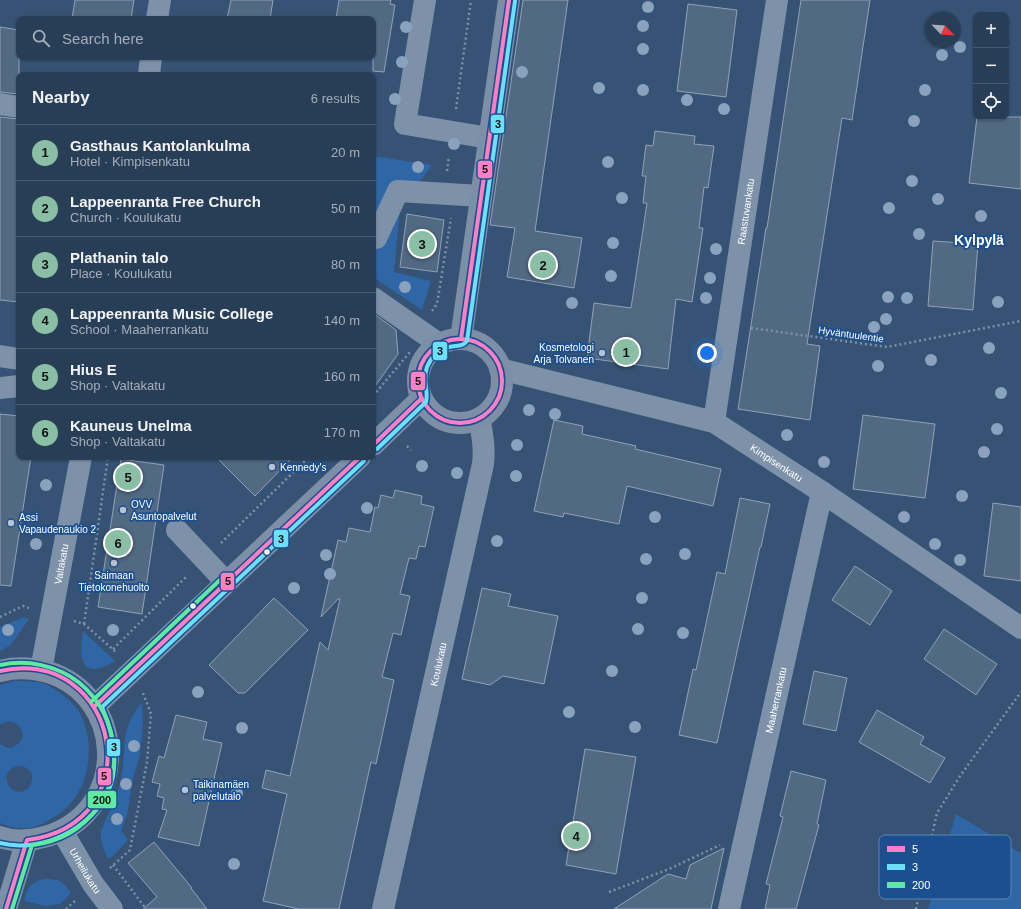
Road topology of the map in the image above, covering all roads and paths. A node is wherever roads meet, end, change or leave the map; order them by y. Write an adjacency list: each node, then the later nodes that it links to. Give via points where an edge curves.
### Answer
1 (160, 0): 5 (street)
2 (425, 0): 10 (street, via 405,124)
3 (509, 0): 10 (main road)
4 (777, 0): 25 (street, Raastuvankatu)
5 (157, 16)
6 (151, 60): 7 (street)
7 (149, 72)
8 (0, 104): 9 (street)
9 (16, 107)
10 (490, 138): 11 (main road)
11 (481, 196): 12 (street, via 398,191); 16 (main road)
12 (376, 238)
13 (376, 300): 17 (street)
14 (1021, 321): 15 (path, Hyväntuulentie, via 887,347)
15 (748, 328)
16 (461, 339): 17 (main road); 20 (main road, via 477,343 488,350)
17 (439, 344): 23 (main road, via 425,357 420,367 418,389)
18 (0, 356): 19 (street)
19 (16, 359)
20 (500, 369): 24 (main road, via 502,384 498,399 490,411); 25 (street, Kimpisenkatu)
21 (16, 386): 22 (street)
22 (0, 388)
23 (422, 399): 24 (main road, via 432,414 442,420 467,423); 26 (main road)
24 (479, 419): 50 (street, Koulukatu, via 483,434 483,464)
25 (714, 422): 30 (street, Kimpisenkatu)
26 (376, 442)
27 (80, 460): 35 (street, Valtakatu)
28 (108, 460): 33 (path)
29 (351, 460): 32 (main road)
30 (822, 492): 34 (street, Kimpisenkatu); 51 (street, Maaherrankatu)
31 (177, 530): 32 (street)
32 (226, 582): 38 (main road)
33 (84, 624)
34 (1021, 628)
35 (41, 670): 36 (main road, via 21,668); 38 (main road, via 69,682 85,694)
36 (0, 672)
37 (1021, 692): 40 (path, via 960,776 938,814)
38 (95, 706): 39 (main road, via 108,743 106,778 89,809 77,821)
39 (62, 830): 42 (main road, via 44,838); 48 (street, Urheilukatu, via 93,884)
40 (933, 835)
41 (0, 837): 42 (main road)
42 (27, 840): 47 (main road)
43 (710, 850): 45 (path)
44 (113, 866): 49 (path)
45 (609, 892)
46 (918, 899): 52 (path)
47 (6, 909)
48 (112, 909)
49 (146, 909)
50 (383, 909)
51 (729, 909)
52 (916, 909)

